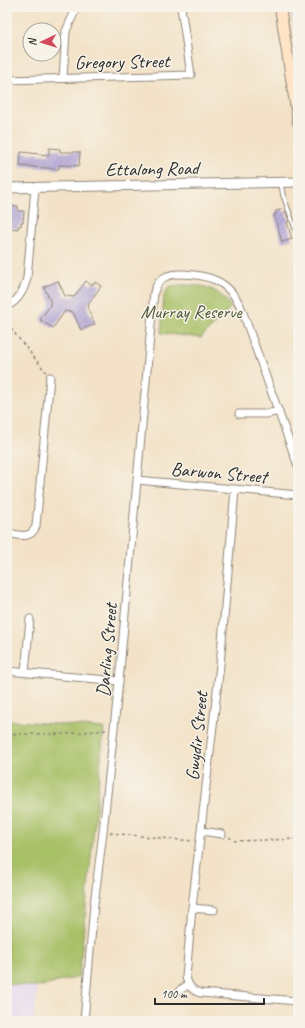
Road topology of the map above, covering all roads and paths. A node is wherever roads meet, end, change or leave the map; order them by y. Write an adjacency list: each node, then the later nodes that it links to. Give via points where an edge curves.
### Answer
1 (75, 7): 4 (street, via 66,31)
2 (181, 7): 4 (street, Gregory Street, via 190,75)
3 (280, 7): 6 (main road)
4 (63, 78): 5 (street, Gregory Street)
5 (7, 80)
6 (298, 123)
7 (7, 136): 8 (street)
8 (7, 147)
9 (298, 182): 10 (street, Ettalong Road)
10 (281, 183): 12 (street, Ettalong Road); 13 (lane)
11 (7, 188): 12 (street, Ettalong Road)
12 (36, 188): 14 (street, via 27,278 19,297)
13 (298, 236)
14 (7, 306)
15 (7, 324): 16 (path)
16 (50, 377): 23 (street, via 37,522 33,536)
17 (279, 411): 18 (street, via 266,414); 19 (street, Darling Street); 20 (street, Darling Street, via 242,310 232,293 219,282 202,275 165,277 157,281 154,292)
18 (239, 414)
19 (298, 466)
20 (137, 480): 21 (street, Barwon Street); 27 (street, Darling Street)
21 (234, 490): 22 (street, Barwon Street); 30 (street, Gwydir Street, via 220,665)
22 (298, 495)
23 (7, 533)
24 (30, 619): 26 (street)
25 (7, 671): 26 (street)
26 (26, 672): 27 (street)
27 (119, 681): 31 (street, Darling Street)
28 (106, 730): 29 (path, via 66,734)
29 (7, 734)
30 (201, 831): 32 (street); 34 (street, Gwydir Street)
31 (103, 832): 34 (path); 40 (street, Darling Street)
32 (222, 834): 33 (path, via 235,841)
33 (298, 840)
34 (200, 841): 35 (street, Gwydir Street)
35 (192, 908): 36 (street); 37 (street, Gwydir Street, via 186,972)
36 (214, 910)
37 (188, 985): 38 (street); 39 (street, via 201,993)
38 (180, 990)
39 (298, 1001)
40 (84, 1021)

